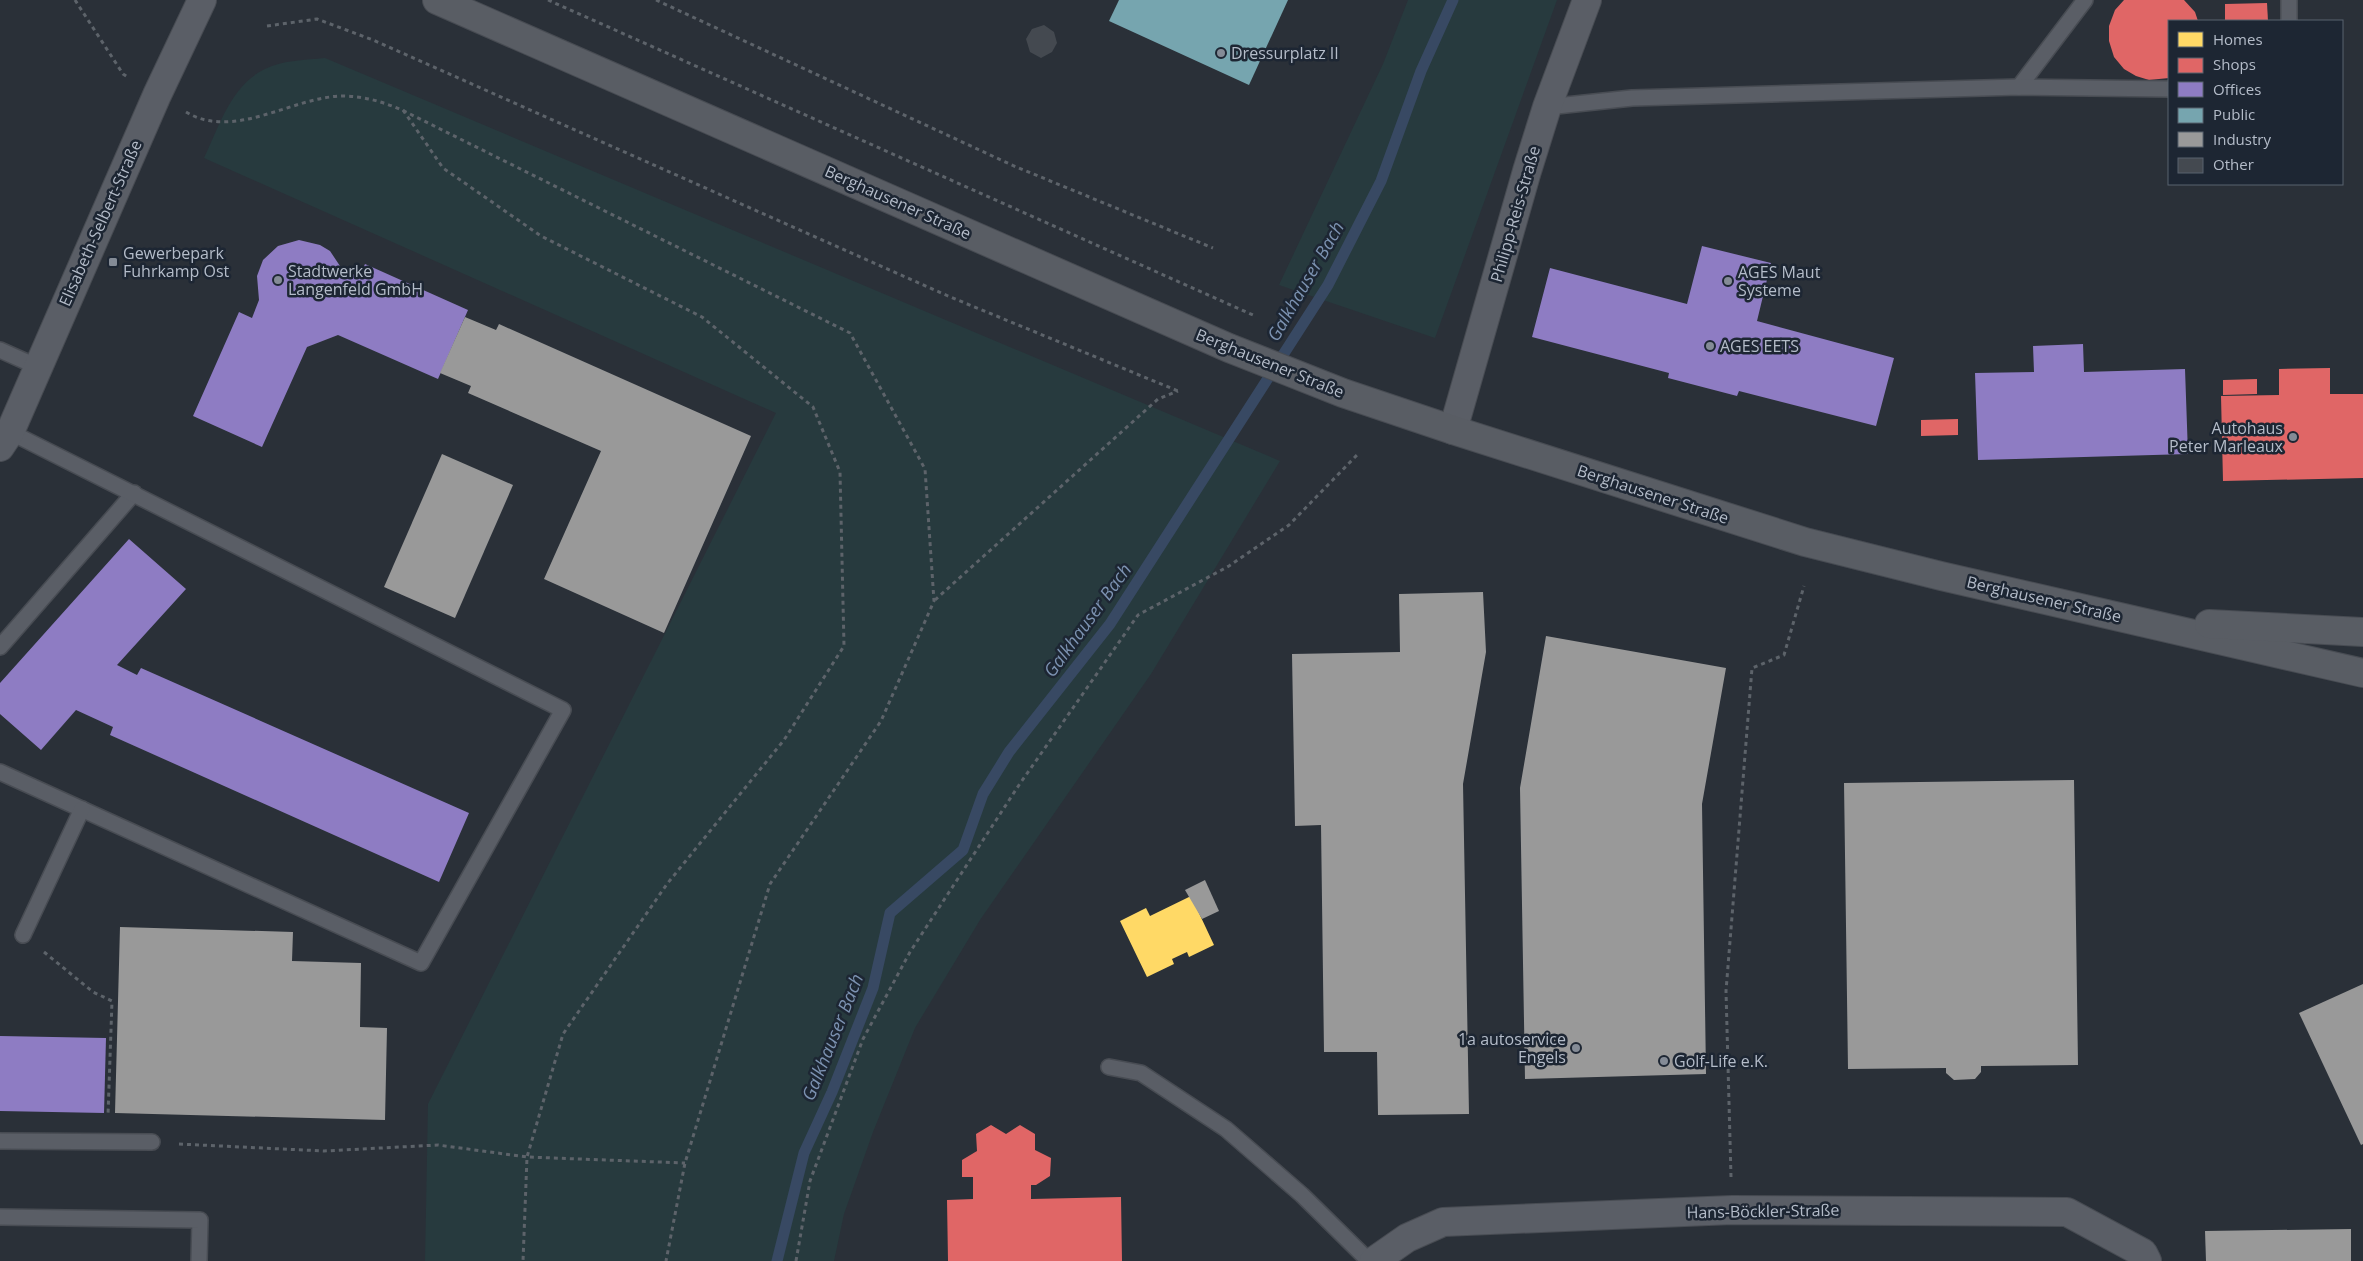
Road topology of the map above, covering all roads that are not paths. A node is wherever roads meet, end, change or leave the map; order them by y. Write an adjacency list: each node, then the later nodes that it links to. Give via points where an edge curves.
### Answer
1 (202, 0): 11 (street, Elisabeth-Selbert-Straße, via 156,95)
2 (437, 0): 12 (main road, Berghausener Straße, via 1229,348 1343,393)
3 (1587, 0): 9 (street, Philipp-Reis-Straße)
4 (2085, 0): 7 (lane)
5 (2289, 0): 6 (lane)
6 (2289, 20)
7 (2019, 87): 8 (lane); 9 (lane, via 1632,98)
8 (2168, 89)
9 (1547, 107): 12 (street, Philipp-Reis-Straße)
10 (0, 350): 11 (lane)
11 (38, 367): 13 (street, Elisabeth-Selbert-Straße)
12 (1453, 430): 15 (main road, Berghausener Straße, via 1805,542)
13 (5, 439): 14 (lane)
14 (134, 493): 17 (lane); 20 (lane, via 563,710 421,963)
15 (2140, 620): 16 (main road, Berghausener Straße); 18 (main road, Berghausener Straße)
16 (2363, 632)
17 (0, 647)
18 (2363, 673)
19 (0, 772): 20 (lane)
20 (82, 809): 21 (lane)
21 (23, 934)
22 (1109, 1067): 27 (lane, via 1140,1073 1226,1129 1302,1195)
23 (0, 1141): 24 (lane)
24 (152, 1142)
25 (0, 1217): 26 (lane, via 200,1220)
26 (199, 1261)
27 (1369, 1261)
28 (1374, 1261): 29 (street, Hans-Böckler-Straße, via 1407,1238 1443,1222 1732,1210 2067,1212 2143,1253)
29 (2147, 1261)

